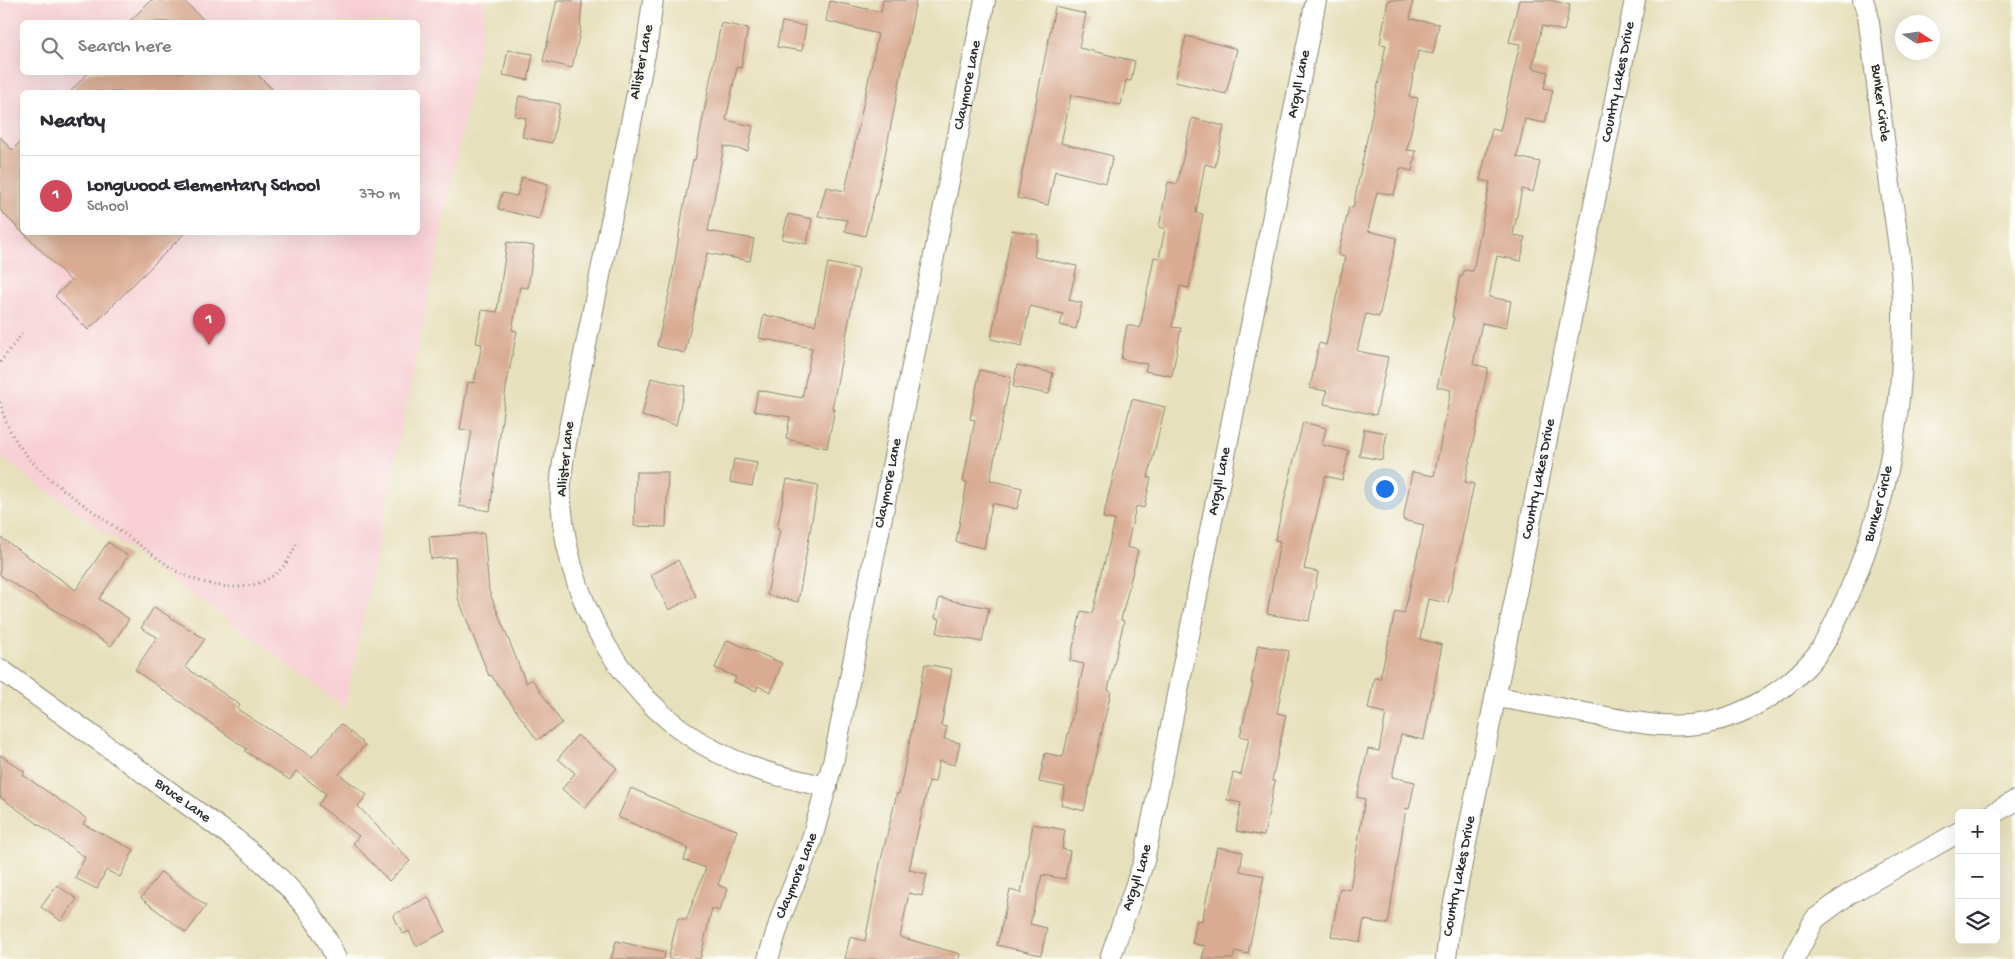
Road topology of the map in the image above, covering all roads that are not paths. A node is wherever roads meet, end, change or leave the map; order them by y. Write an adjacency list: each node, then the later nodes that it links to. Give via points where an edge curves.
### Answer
1 (653, 0): 8 (street, Allister Lane, via 647,44 566,443 561,501 570,562 596,632 623,672 651,705 689,736 730,758 754,769)
2 (985, 0): 8 (street, Claymore Lane)
3 (1316, 0): 14 (street, Argyll Lane, via 1144,861)
4 (1635, 0): 7 (street, Country Lakes Drive)
5 (1863, 0): 7 (street, Bunker Circle, via 1868,15 1899,250 1903,308 1902,368 1890,464 1878,512 1857,576 1832,629 1807,666 1782,688 1754,706 1705,723 1683,726 1644,724)
6 (0, 670): 12 (street, Bruce Lane, via 271,868 302,902)
7 (1496, 697): 15 (street, Country Lakes Drive, via 1450,923)
8 (827, 786): 13 (street, Claymore Lane, via 811,842)
9 (2015, 801): 10 (street)
10 (2000, 810)
11 (1955, 834): 16 (street, via 1849,894 1815,919)
12 (336, 959)
13 (768, 959)
14 (1110, 959)
15 (1446, 959)
16 (1794, 959)

